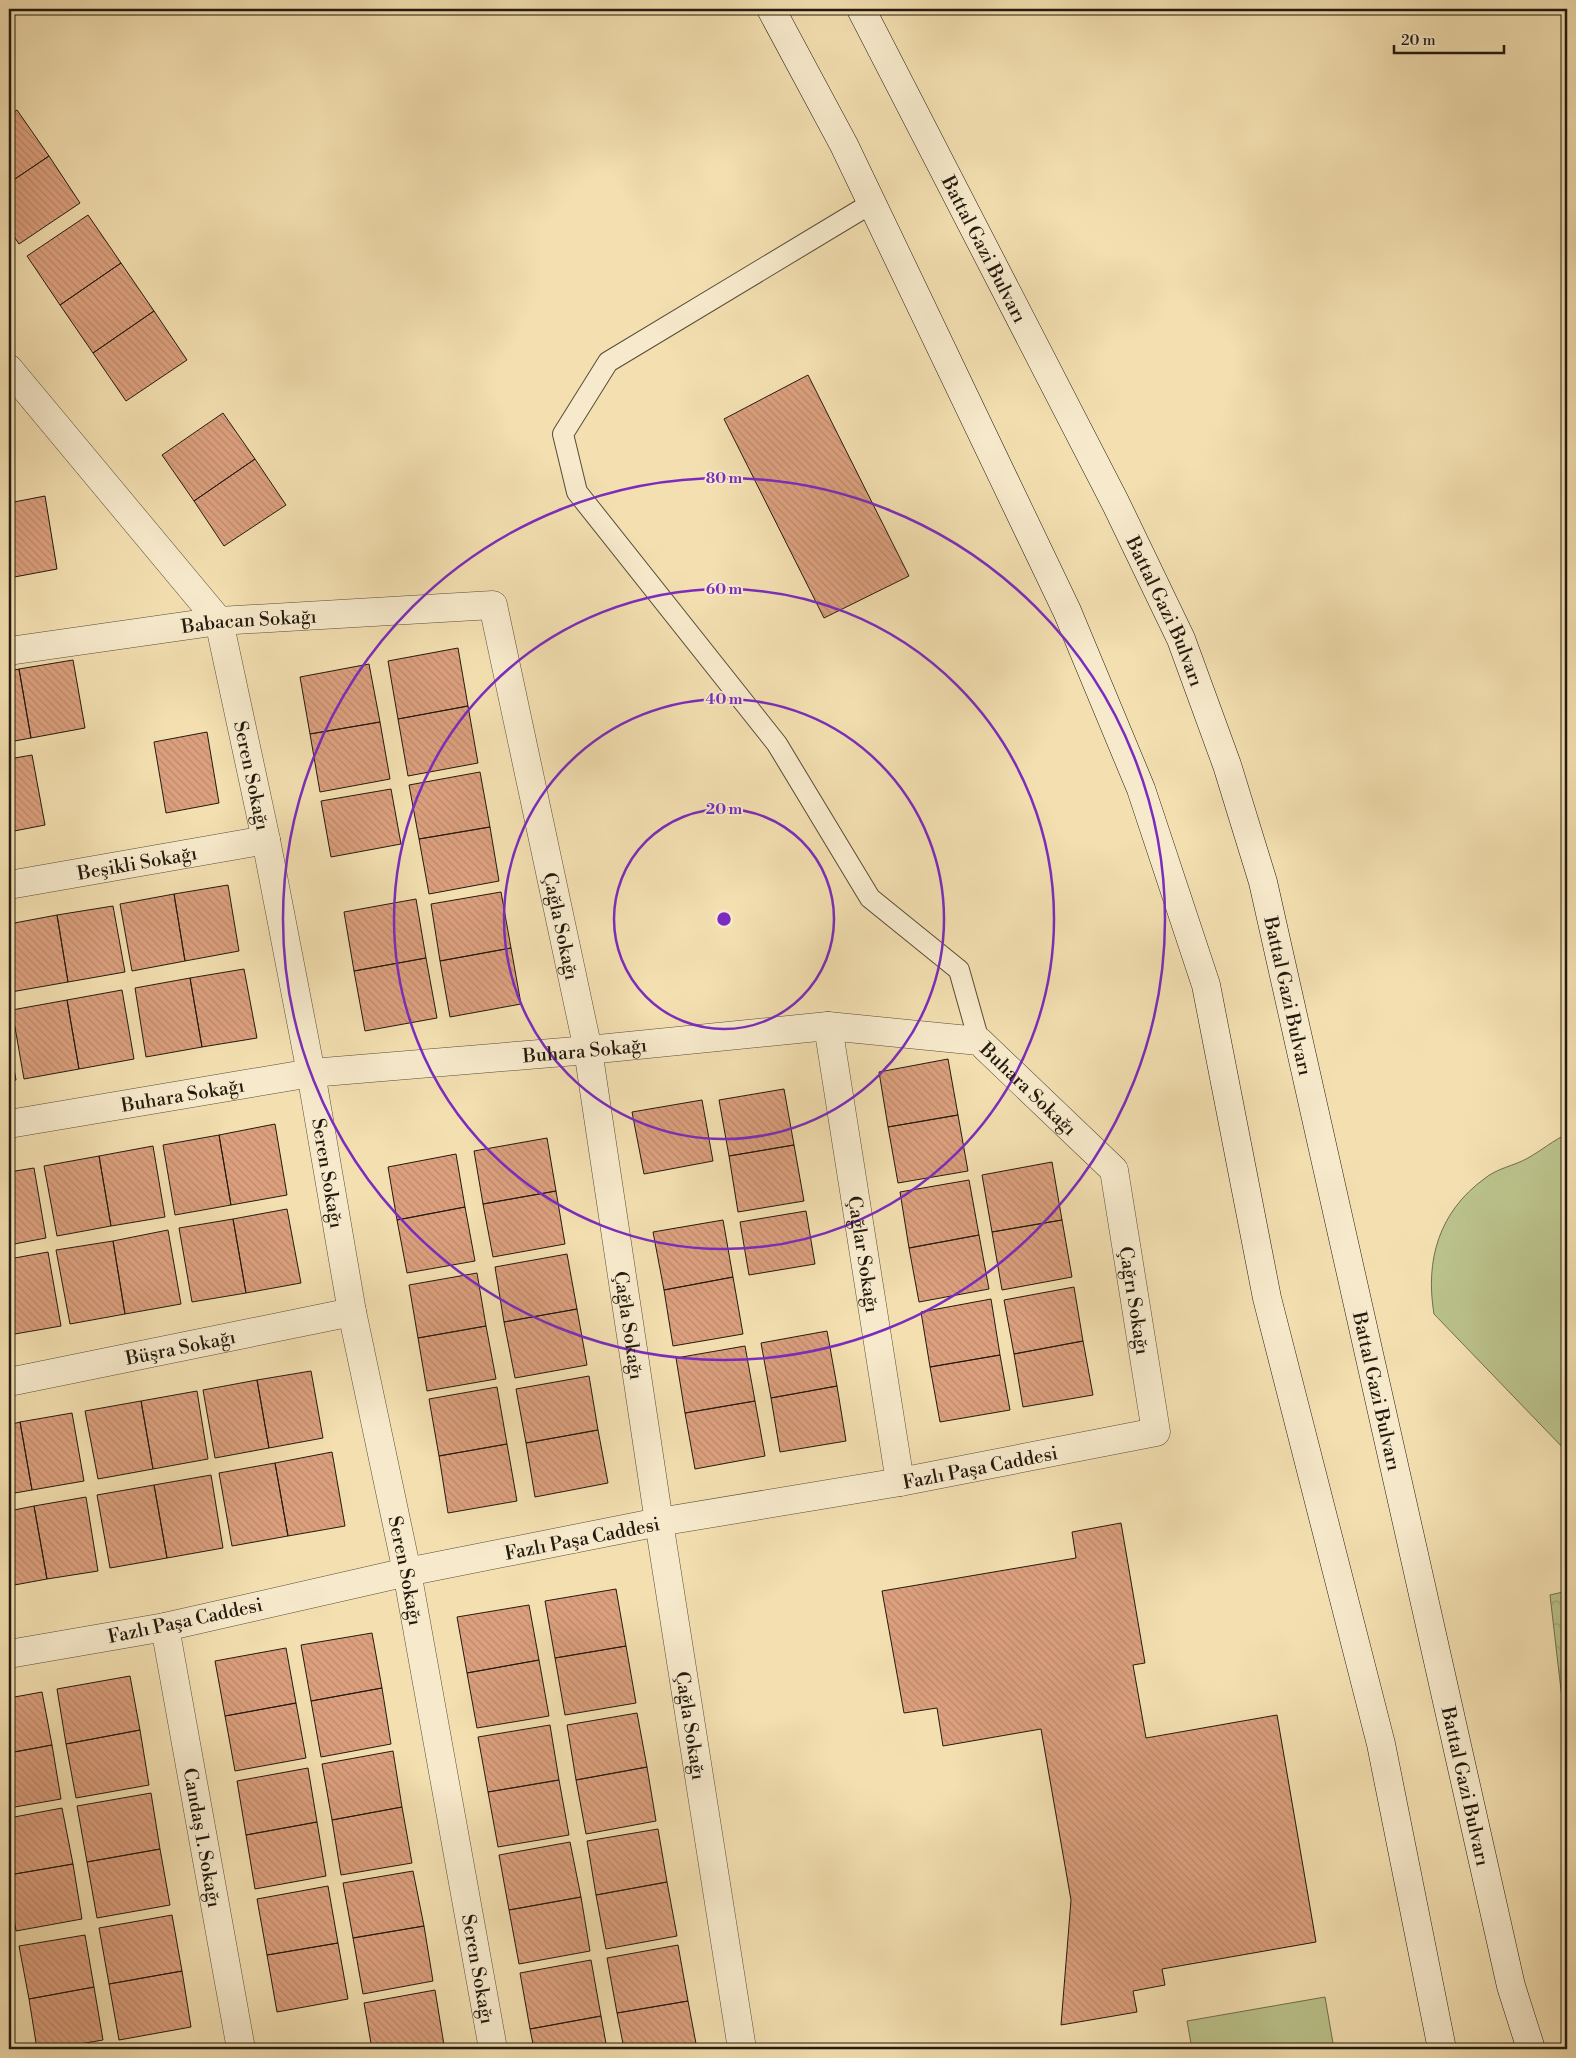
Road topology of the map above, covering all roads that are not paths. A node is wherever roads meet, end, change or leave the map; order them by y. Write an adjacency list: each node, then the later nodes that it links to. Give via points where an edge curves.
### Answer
1 (771, 9): 3 (street)
2 (861, 9): 28 (street, Battal Gazi Bulvarı, via 1116,504 1180,639 1227,765 1263,882 1507,1966)
3 (872, 203): 11 (lane, via 608,362 563,434 577,492 777,744 870,898 959,970); 27 (street, via 1067,611 1141,789 1206,984 1267,1298 1381,1744)
4 (10, 372): 6 (street, Seren Sokağı)
5 (493, 605): 6 (street, Babacan Sokağı); 12 (street, Çağla Sokağı)
6 (219, 621): 7 (street, Babacan Sokağı); 8 (street, Seren Sokağı)
7 (9, 651)
8 (266, 840): 9 (street, Beşikli Sokağı); 13 (street, Seren Sokağı)
9 (9, 885)
10 (828, 1026): 11 (street, Buhara Sokağı); 12 (street, Buhara Sokağı); 19 (street, Çağlar Sokağı)
11 (979, 1041): 15 (street, Buhara Sokağı)
12 (588, 1050): 13 (street, Buhara Sokağı); 20 (street, Çağla Sokağı)
13 (310, 1073): 14 (street, Buhara Sokağı); 16 (street, Seren Sokağı)
14 (9, 1124)
15 (1114, 1170): 18 (street, Çağrı Sokağı)
16 (352, 1312): 17 (street, Büşra Sokağı); 21 (street, Seren Sokağı)
17 (9, 1382)
18 (1156, 1432): 19 (street, Fazlı Paşa Caddesi)
19 (900, 1482): 20 (street, Fazlı Paşa Caddesi)
20 (659, 1522): 21 (street, Fazlı Paşa Caddesi); 26 (street, Çağla Sokağı)
21 (407, 1572): 22 (street, Fazlı Paşa Caddesi); 25 (street, Seren Sokağı)
22 (165, 1627): 23 (street, Fazlı Paşa Caddesi); 24 (street, Candaş 1. Sokağı)
23 (9, 1654)
24 (241, 2049)
25 (493, 2049)
26 (742, 2049)
27 (1442, 2049)
28 (1531, 2049)

